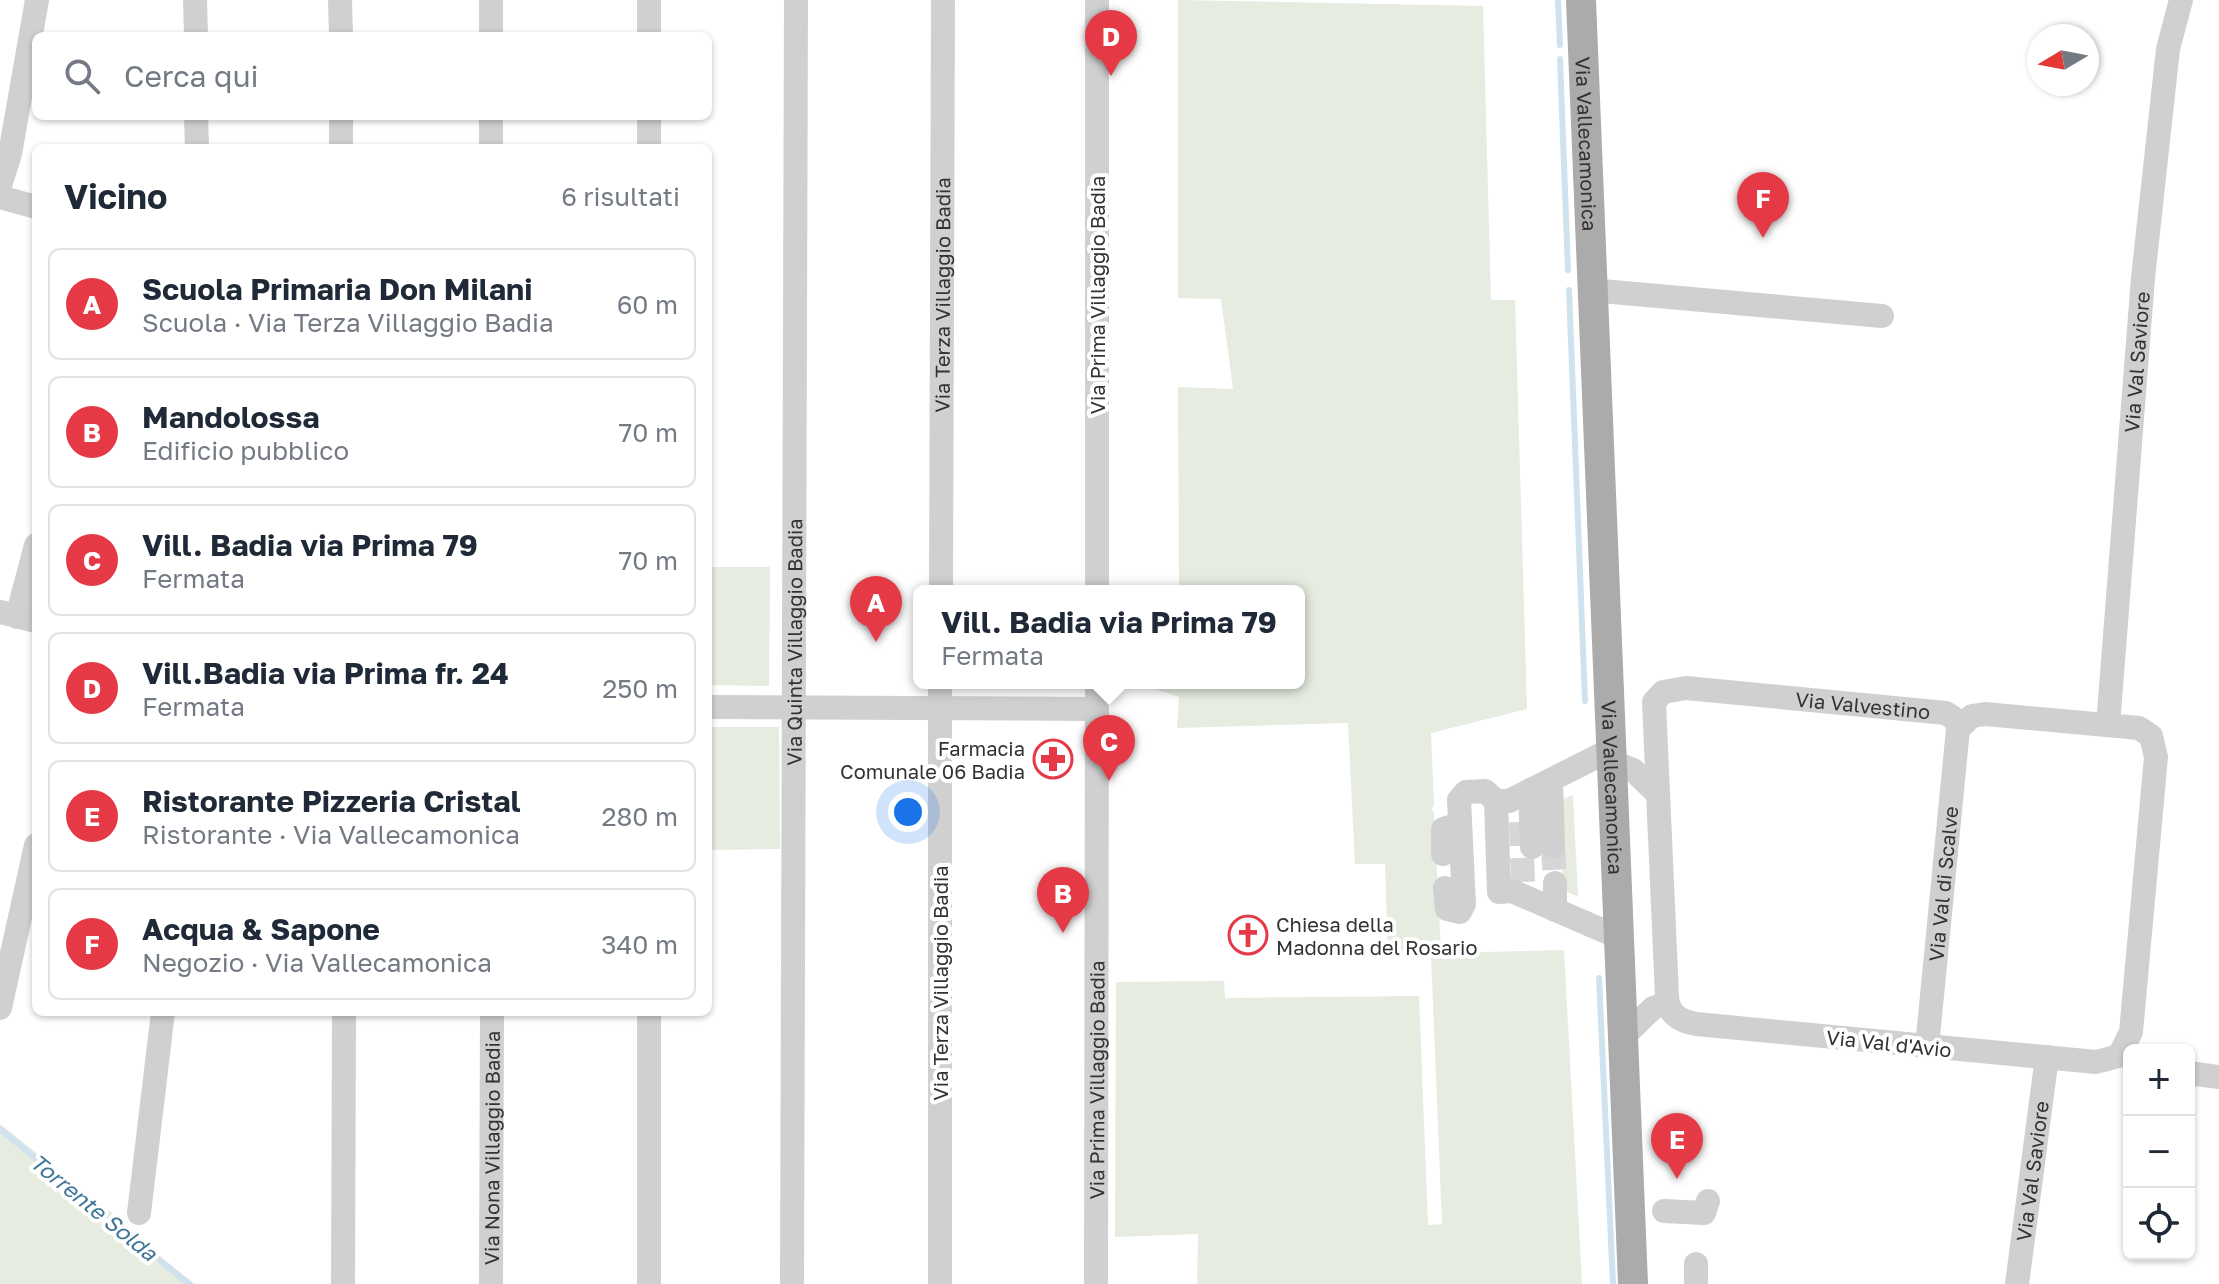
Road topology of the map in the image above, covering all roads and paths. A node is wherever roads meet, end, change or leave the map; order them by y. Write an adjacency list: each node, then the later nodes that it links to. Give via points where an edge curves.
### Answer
1 (37, 0): 23 (street)
2 (195, 0): 11 (street)
3 (340, 0): 12 (street)
4 (491, 0): 13 (street)
5 (649, 0): 14 (street)
6 (796, 0): 35 (street, Via Quinta Villaggio Badia)
7 (943, 0): 29 (street, Via Terza Villaggio Badia)
8 (1097, 0): 30 (street, Via Prima Villaggio Badia)
9 (1581, 0): 26 (main road, Via Vallecamonica)
10 (2181, 0): 39 (street, Via Val Saviore, via 2168,49 2143,278)
11 (196, 32)
12 (341, 32)
13 (491, 32)
14 (649, 32)
15 (196, 120): 19 (street)
16 (341, 120): 20 (street)
17 (491, 120): 21 (street)
18 (649, 120): 22 (street)
19 (197, 144)
20 (341, 144)
21 (491, 144)
22 (649, 144)
23 (0, 186)
24 (0, 197): 25 (street)
25 (32, 206)
26 (1590, 290): 27 (street); 40 (main road, Via Vallecamonica)
27 (1882, 316)
28 (32, 561): 31 (street)
29 (941, 585)
30 (1097, 585)
31 (18, 617)
32 (940, 689): 36 (street, Via Terza Villaggio Badia)
33 (1097, 689): 37 (street, Via Prima Villaggio Badia)
34 (712, 707): 35 (street)
35 (796, 707): 36 (street); 70 (street, Via Quinta Villaggio Badia)
36 (940, 709): 37 (street); 71 (street, Via Terza Villaggio Badia)
37 (1097, 709): 72 (street, Via Prima Villaggio Badia)
38 (1962, 724): 39 (street, via 1985,714); 41 (street, Via Valvestino, via 1946,713 1670,689 1654,702); 59 (street, Via Val di Scalve, via 1955,740)
39 (2108, 725): 58 (street, via 2143,729 2153,740 2156,757)
40 (1610, 756): 41 (street); 42 (street); 50 (main road, Via Vallecamonica)
41 (1658, 794): 51 (street)
42 (1522, 797): 43 (street, via 1466,792 1459,800); 44 (street); 48 (street)
43 (1460, 824): 45 (street, via 1443,829); 47 (street)
44 (1543, 847)
45 (1443, 854)
46 (32, 863): 52 (street)
47 (1454, 883): 48 (street); 49 (street, via 1446,907)
48 (1530, 891): 50 (street)
49 (1455, 914)
50 (1618, 937): 57 (main road, Via Vallecamonica)
51 (1667, 1003): 57 (street, via 1653,1008); 59 (street, Via Val d'Avio, via 1674,1016 1689,1023)
52 (0, 1008)
53 (163, 1016): 66 (street)
54 (344, 1016): 67 (street)
55 (492, 1016): 68 (street, Via Nona Villaggio Badia)
56 (649, 1016): 69 (street)
57 (1622, 1038): 73 (main road, Via Vallecamonica)
58 (2128, 1044)
59 (1927, 1047): 60 (street, Via Val d'Avio)
60 (2047, 1057): 61 (street, Via Val d'Avio); 74 (street, Via Val Saviore)
61 (2123, 1059)
62 (2195, 1074): 63 (street)
63 (2219, 1077)
64 (1708, 1201): 65 (street, via 1704,1213)
65 (1664, 1211)
66 (139, 1213)
67 (343, 1284)
68 (491, 1284)
69 (649, 1284)
70 (792, 1284)
71 (940, 1284)
72 (1096, 1284)
73 (1633, 1284)
74 (2017, 1284)

